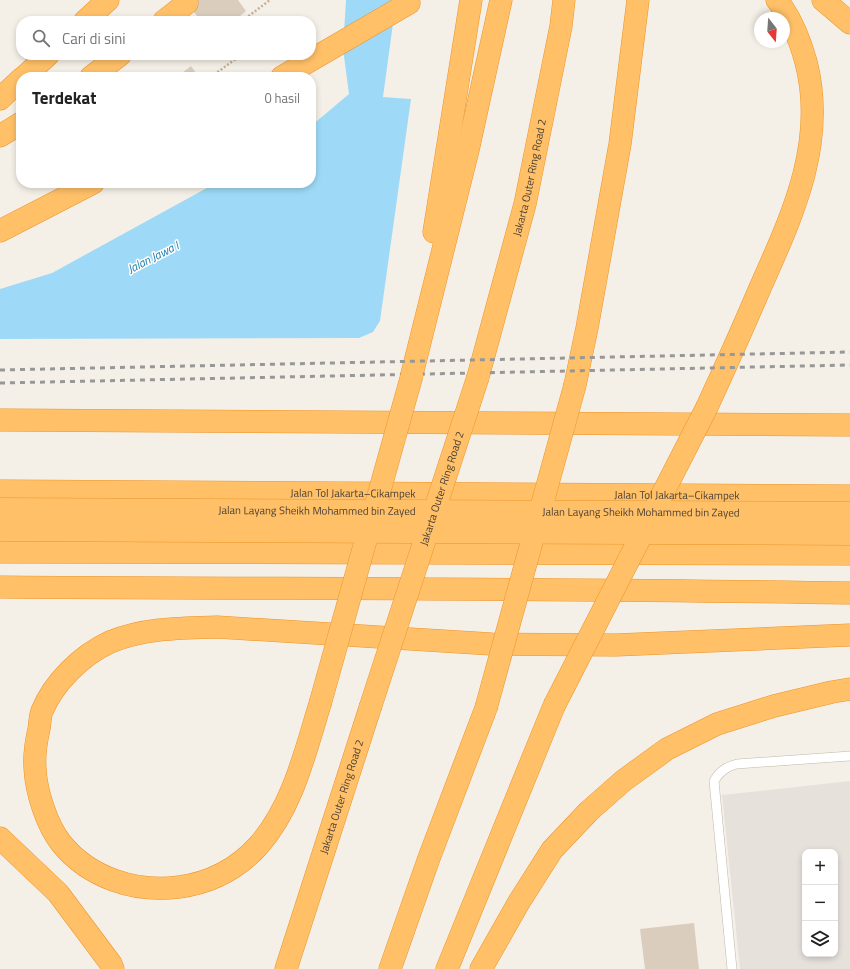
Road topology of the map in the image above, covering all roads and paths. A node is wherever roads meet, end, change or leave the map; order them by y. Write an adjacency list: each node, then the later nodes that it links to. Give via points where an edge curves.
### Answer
1 (108, 0): 11 (highway)
2 (270, 0): 13 (path)
3 (471, 0): 30 (highway)
4 (501, 0): 30 (highway, via 468,150)
5 (564, 0): 50 (highway, Jakarta Outer Ring Road 2, bridge, via 526,204 478,376)
6 (638, 0): 51 (highway, bridge, via 620,144 575,384 486,708)
7 (777, 0): 52 (highway, bridge, via 786,12 801,45 810,77 811,145 804,178 792,214 707,407 554,706)
8 (823, 0): 14 (highway)
9 (410, 2): 15 (highway)
10 (187, 3): 12 (highway)
11 (90, 16)
12 (170, 16)
13 (249, 16)
14 (850, 23)
15 (316, 57)
16 (43, 60): 20 (highway)
17 (113, 60): 21 (highway)
18 (234, 60): 22 (path)
19 (311, 60): 23 (highway)
20 (29, 72)
21 (98, 72)
22 (218, 72)
23 (290, 72)
24 (16, 84): 25 (highway)
25 (0, 99)
26 (16, 126): 27 (highway)
27 (0, 136)
28 (83, 188): 29 (highway)
29 (0, 231)
30 (412, 375): 43 (highway, bridge, via 320,704 302,762 275,822 253,851 238,864 216,877 190,886 166,889 140,888 98,873 78,860 61,843 48,820 39,795 35,769 36,743 42,712 56,685 78,662 110,643 142,633 175,628 217,627 491,644 616,645)
31 (0, 420): 32 (highway)
32 (850, 425)
33 (0, 490): 34 (highway, Jalan Tol Jakarta–Cikampek)
34 (850, 496)
35 (0, 509): 36 (highway, Jalan Layang Sheikh Mohammed bin Zayed, bridge)
36 (850, 513)
37 (0, 530): 38 (highway, Jalan Layang Sheikh Mohammed bin Zayed, bridge)
38 (850, 534)
39 (0, 552): 40 (highway)
40 (850, 554)
41 (0, 587): 42 (highway)
42 (850, 593)
43 (850, 635)
44 (850, 689): 53 (highway, via 774,706 717,724 667,749 623,781 589,811 552,850)
45 (850, 756): 54 (lane, via 737,764 727,766 714,781)
46 (0, 838): 48 (highway)
47 (0, 857): 48 (highway)
48 (58, 892): 49 (highway)
49 (113, 969)
50 (286, 969)
51 (390, 969)
52 (447, 969)
53 (481, 969)
54 (732, 969)

